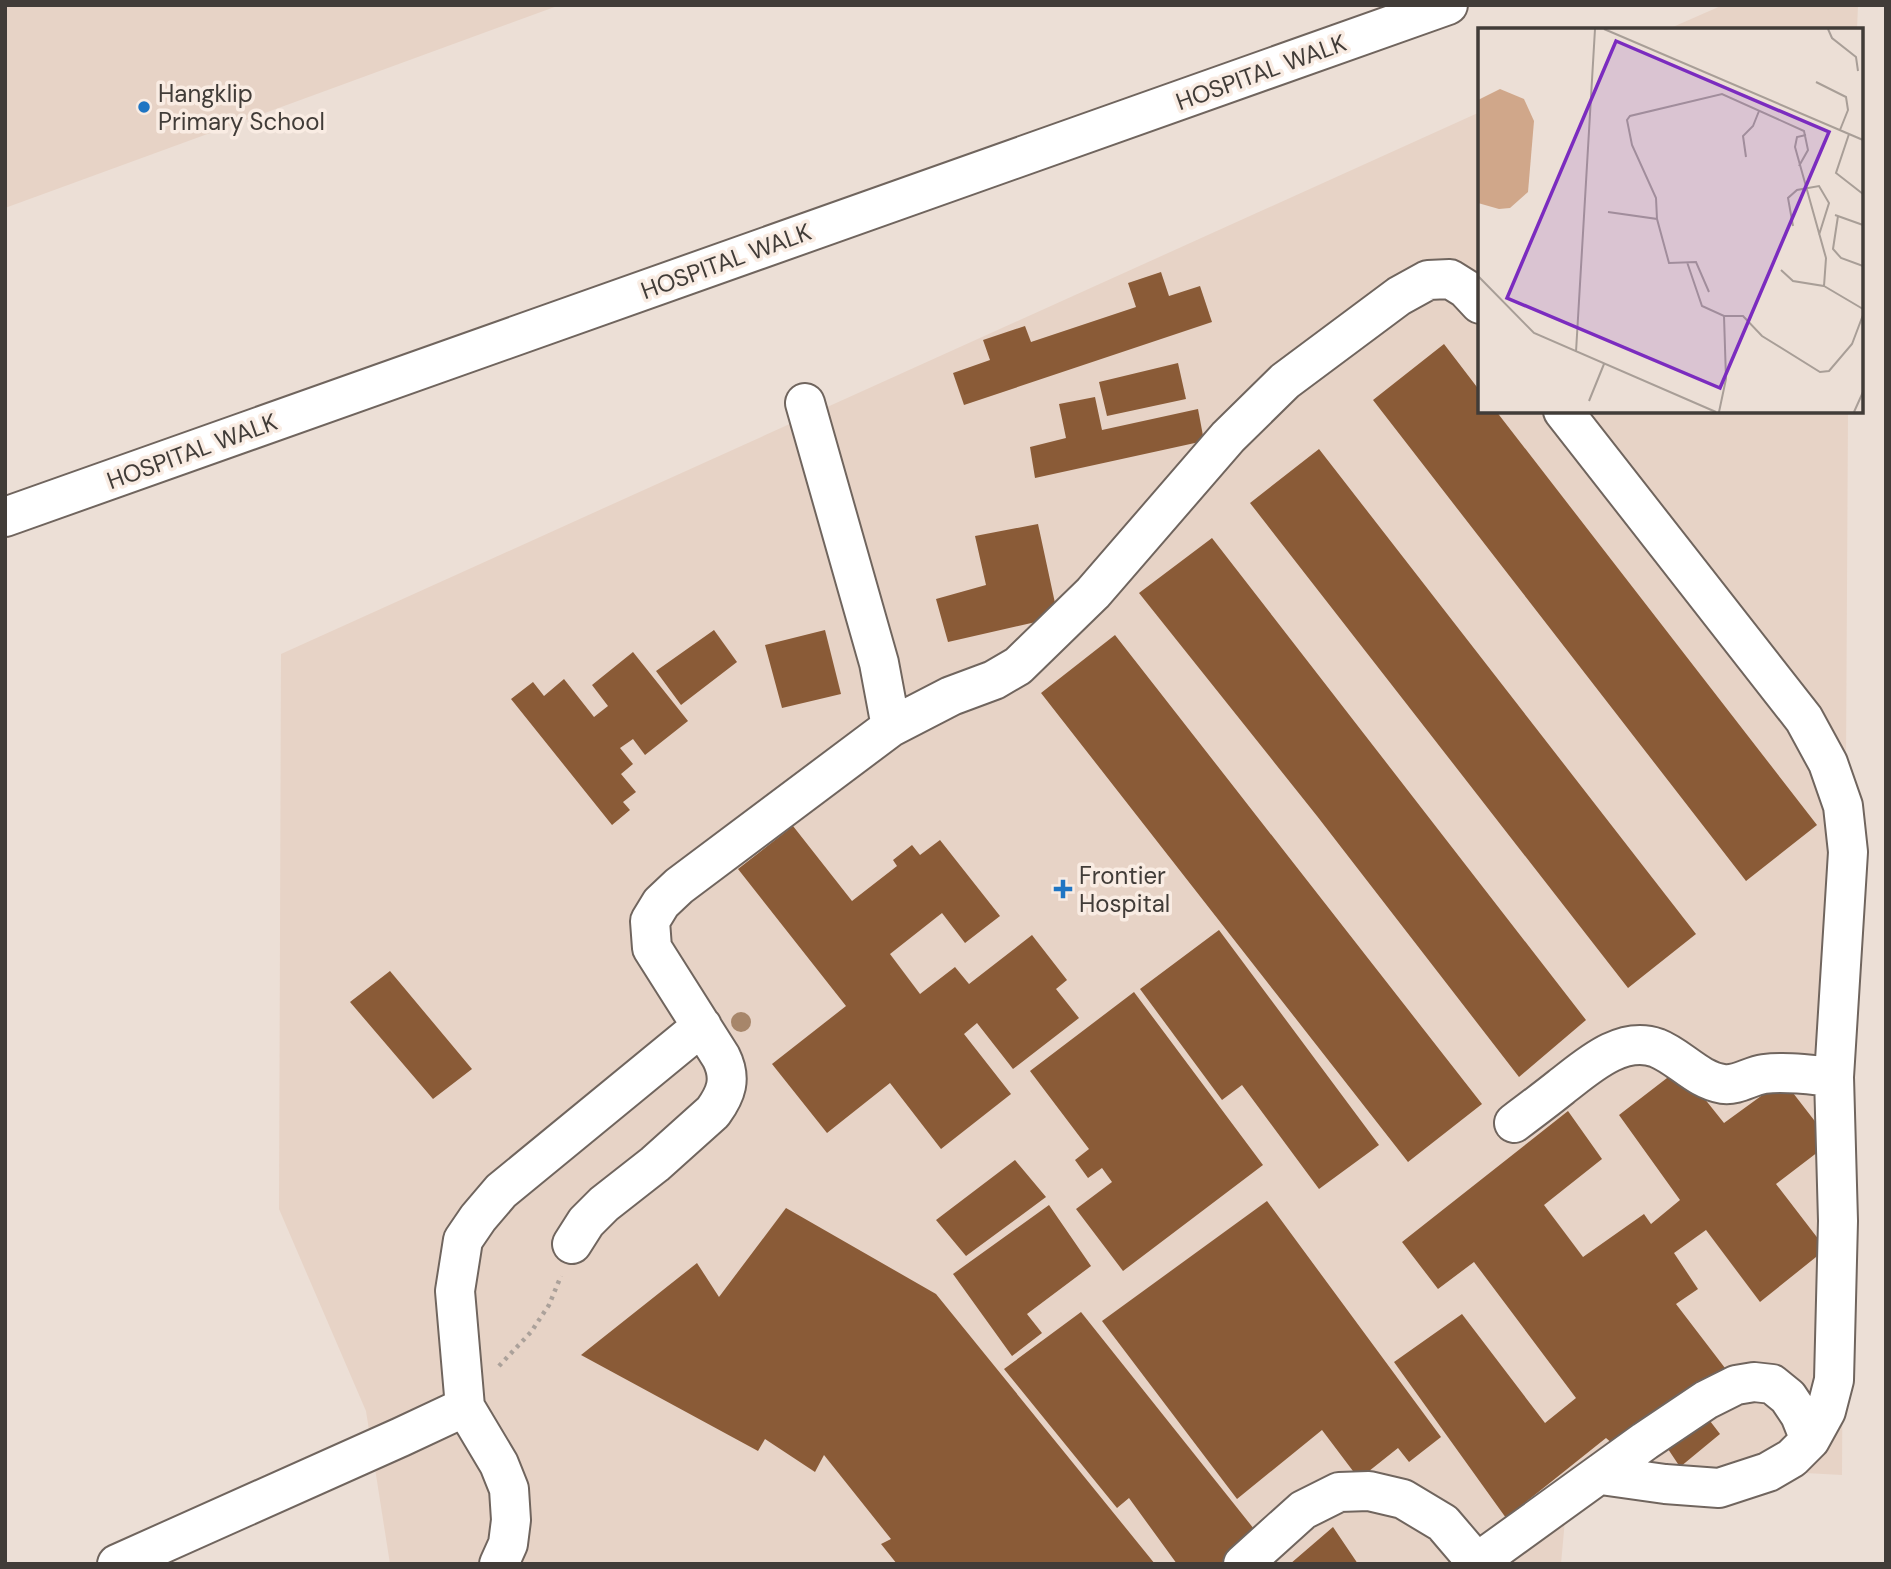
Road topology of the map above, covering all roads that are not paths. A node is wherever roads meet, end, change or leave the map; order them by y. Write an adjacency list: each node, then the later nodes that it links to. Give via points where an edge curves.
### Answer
1 (1448, 5): 5 (street, HOSPITAL WALK)
2 (1478, 302): 6 (street, via 1450,279 1428,280 1399,296 1285,381 1228,437 1093,593 1018,666)
3 (805, 403): 6 (street, via 879,663)
4 (1565, 413): 8 (street, via 1804,719 1828,763 1843,806 1848,852)
5 (5, 517)
6 (891, 727): 7 (street, via 679,886 650,921 652,948)
7 (702, 1026): 10 (street, via 728,1074 720,1102 655,1164 604,1204); 11 (street, via 501,1191 463,1240 454,1291)
8 (1834, 1077): 9 (street, via 1786,1073 1726,1084 1713,1082 1673,1056 1637,1045 1603,1056); 12 (street, via 1838,1221 1834,1380 1826,1411)
9 (1514, 1123)
10 (572, 1244)
11 (464, 1407): 15 (street); 16 (street, via 509,1489 508,1544)
12 (1810, 1440): 13 (street, via 1768,1472 1719,1488); 13 (street, via 1788,1397 1772,1384 1736,1385 1706,1400)
13 (1601, 1475): 14 (street)
14 (1477, 1563): 17 (street, via 1443,1523 1403,1499 1369,1490 1339,1492 1303,1510)
15 (117, 1564)
16 (499, 1564)
17 (1243, 1564)

